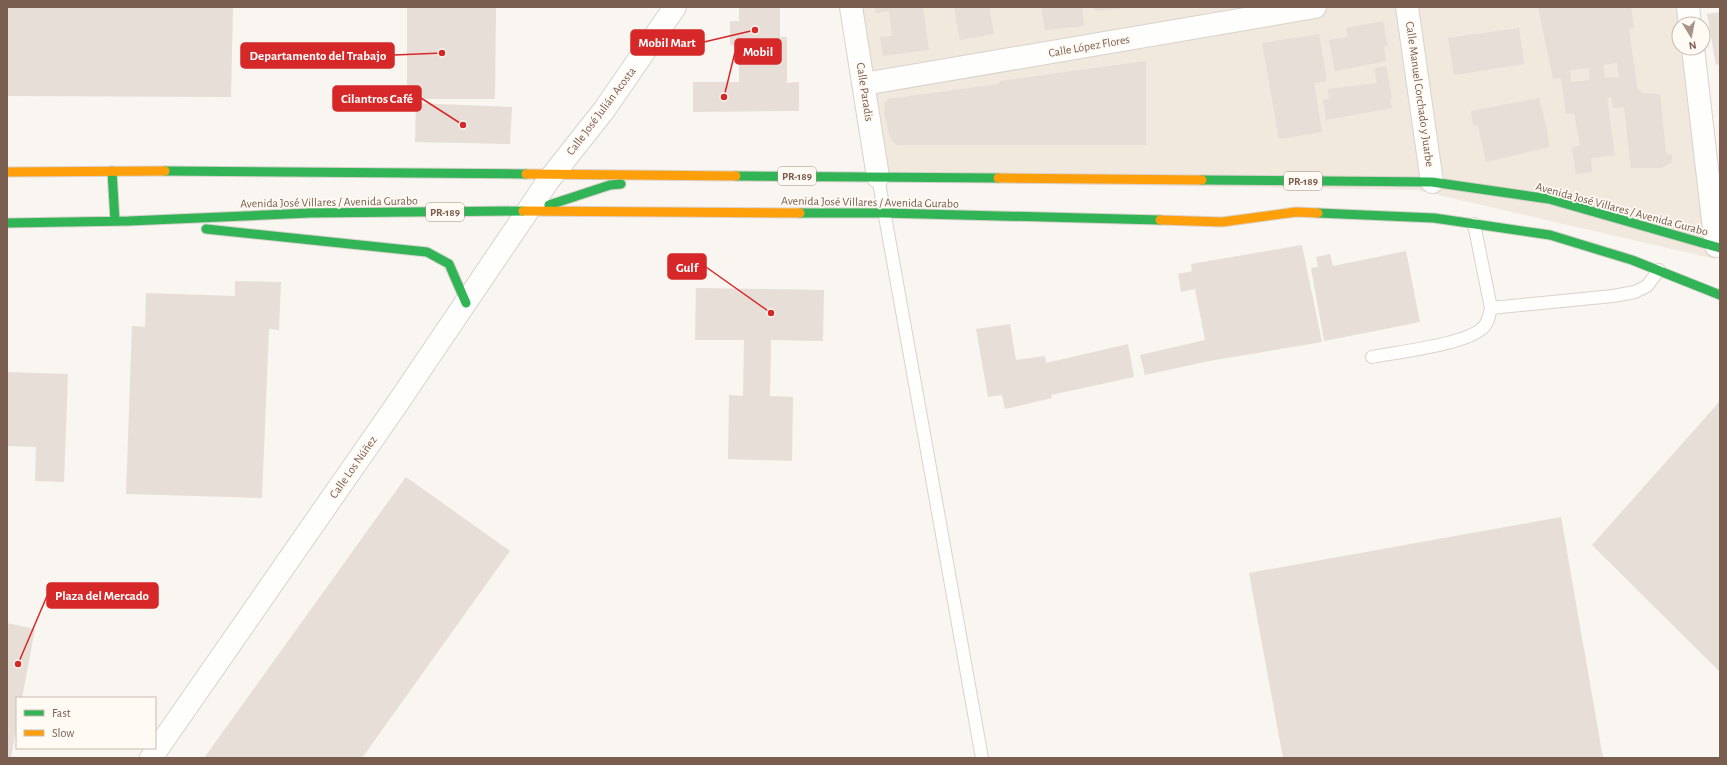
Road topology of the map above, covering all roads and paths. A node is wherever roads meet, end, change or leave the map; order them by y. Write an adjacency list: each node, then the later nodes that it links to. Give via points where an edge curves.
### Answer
1 (676, 7): 9 (street, Calle José Julián Acosta, via 604,110)
2 (851, 7): 6 (street, Calle Paradis)
3 (1315, 7): 6 (street, Calle López Flores)
4 (1407, 7): 12 (street, Calle Manuel Corchado y Juarbe)
5 (1694, 56): 19 (street)
6 (864, 84): 11 (street, Calle Paradis)
7 (112, 171): 8 (main road, Avenida José Villares / Avenida Gurabo / PR-189); 9 (main road, Avenida José Villares / Avenida Gurabo / PR-189); 15 (main road)
8 (7, 172)
9 (553, 175): 10 (main road, Avenida José Villares / Avenida Gurabo / PR-189); 13 (street, Calle Los Núñez)
10 (716, 176): 11 (main road, Avenida José Villares / Avenida Gurabo / PR-189); 13 (main road, via 610,185)
11 (878, 177): 12 (main road, Avenida José Villares / Avenida Gurabo / PR-189); 14 (lane)
12 (1432, 182): 19 (main road, Avenida José Villares / Avenida Gurabo / PR-189, via 1549,200)
13 (528, 211): 14 (main road, Avenida José Villares / Avenida Gurabo / PR-189); 16 (main road, Avenida José Villares / Avenida Gurabo / PR-189, via 310,213); 22 (street, Calle Los Núñez)
14 (884, 213): 18 (main road, Avenida José Villares / Avenida Gurabo / PR-189, via 1222,222 1296,212 1434,218); 26 (lane)
15 (115, 221): 16 (main road, Avenida José Villares / Avenida Gurabo / PR-189); 17 (main road, Avenida José Villares / Avenida Gurabo / PR-189)
16 (129, 221): 22 (main road, via 428,252 449,264)
17 (7, 223)
18 (1474, 224): 20 (main road, Avenida José Villares / Avenida Gurabo / PR-189, via 1550,235); 23 (lane)
19 (1718, 247)
20 (1659, 270): 21 (main road, Avenida José Villares / Avenida Gurabo / PR-189); 23 (lane, via 1647,286 1635,292)
21 (1720, 295)
22 (466, 303): 25 (street, Calle Los Núñez)
23 (1491, 308): 24 (lane, via 1486,324 1480,331 1458,340)
24 (1372, 357)
25 (151, 758)
26 (982, 758)

